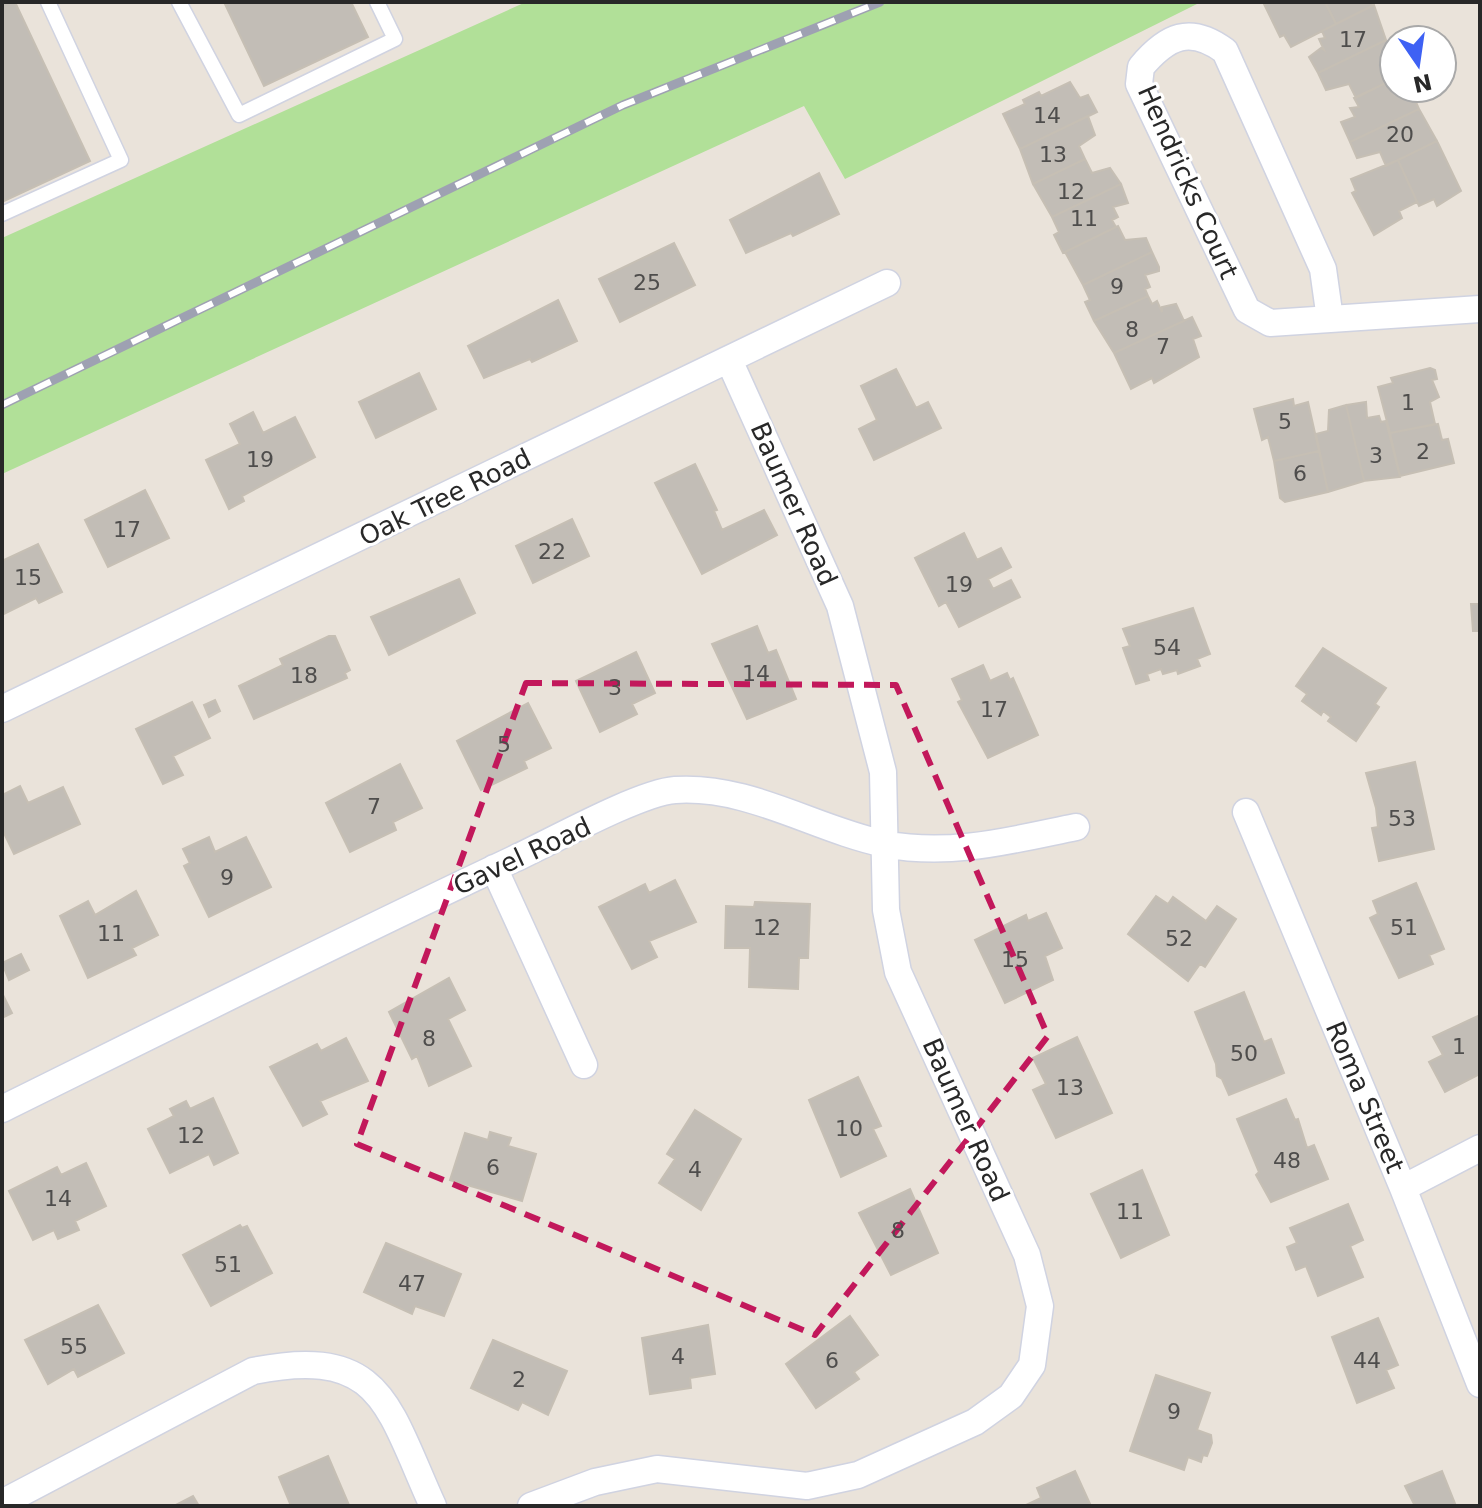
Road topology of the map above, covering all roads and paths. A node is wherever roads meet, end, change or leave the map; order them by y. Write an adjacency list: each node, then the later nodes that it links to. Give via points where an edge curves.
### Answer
1 (48, 2): 4 (lane, via 121,160)
2 (179, 2): 3 (lane, via 239,115 395,39)
3 (377, 2)
4 (2, 214)
5 (887, 283): 8 (street, Oak Tree Road)
6 (1480, 309): 7 (street, Hendricks Court)
7 (1330, 319): 7 (street, Hendricks Court, via 1270,323 1247,310 1139,84 1141,67 1170,39 1196,36 1225,51 1323,269)
8 (729, 360): 9 (street, Oak Tree Road); 12 (street, Baumer Road, via 840,606 883,772)
9 (2, 709)
10 (1246, 812): 17 (street, Roma Street)
11 (1076, 827): 12 (street, Gavel Road, via 970,848)
12 (883, 843): 13 (street, Gavel Road, via 725,792 672,790); 21 (street, Baumer Road, via 886,910 898,972 1027,1255 1040,1306 1032,1365 1011,1396 975,1422 858,1475 807,1486 657,1469 595,1482)
13 (494, 868): 14 (street); 15 (street, Gavel Road)
14 (584, 1065)
15 (2, 1109)
16 (1480, 1148): 17 (street)
17 (1403, 1188): 18 (street, Roma Street)
18 (1480, 1384)
19 (2, 1503): 20 (street, via 253,1371 296,1362 335,1365 365,1381 387,1404)
20 (433, 1506)
21 (531, 1506)

